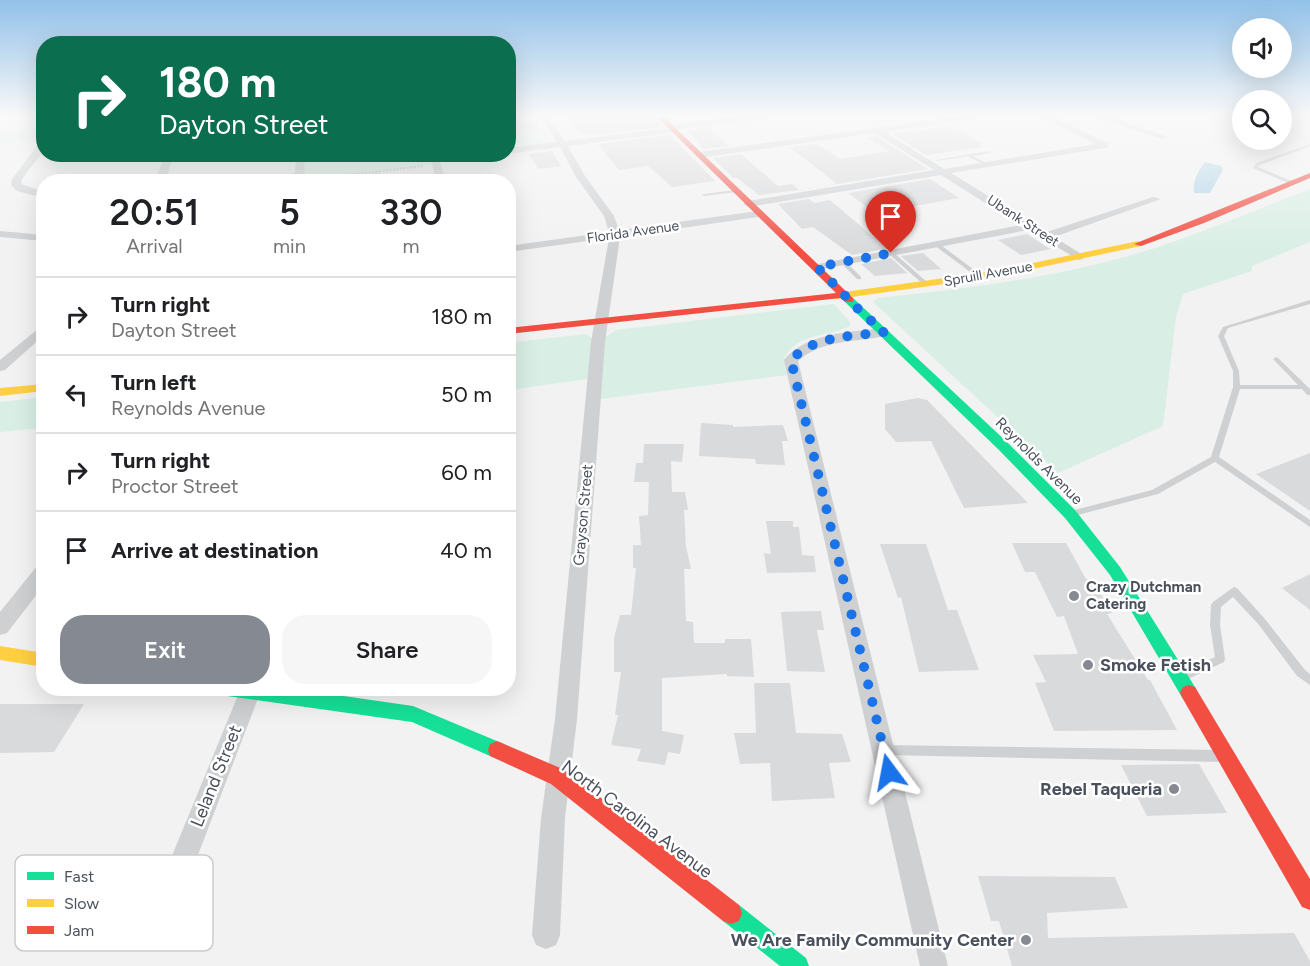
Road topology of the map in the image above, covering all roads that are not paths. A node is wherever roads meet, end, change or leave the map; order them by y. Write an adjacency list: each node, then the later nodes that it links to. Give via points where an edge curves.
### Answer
1 (30, 161): 13 (street, via 16,179 16,185)
2 (572, 161): 19 (street, via 609,216)
3 (705, 161): 12 (street, Reynolds Avenue)
4 (928, 161): 9 (street, Ubank Street)
5 (979, 161): 8 (lane)
6 (1003, 161): 8 (street, Florida Avenue)
7 (1266, 161): 11 (lane, via 1255,168)
8 (985, 164): 9 (street, Florida Avenue)
9 (944, 171): 16 (street, Florida Avenue); 17 (street, Ubank Street)
10 (1310, 175): 11 (street, Spruill Avenue)
11 (1292, 183): 25 (street, Spruill Avenue, via 1201,222)
12 (735, 191): 14 (lane); 16 (street, Reynolds Avenue)
13 (36, 193)
14 (704, 195)
15 (1156, 199): 20 (street)
16 (753, 209): 19 (street, Florida Avenue); 27 (street, Reynolds Avenue)
17 (1031, 226): 20 (street, Ubank Street); 22 (street)
18 (0, 234): 21 (street)
19 (615, 234): 23 (street, Florida Avenue); 33 (street, Grayson Street)
20 (1047, 236): 25 (street, Ubank Street)
21 (36, 237)
22 (936, 244): 24 (street); 28 (lane)
23 (516, 248)
24 (891, 253): 26 (street); 30 (lane)
25 (1079, 257): 28 (street, Spruill Avenue)
26 (843, 262): 27 (street); 29 (lane)
27 (817, 267): 31 (street, Reynolds Avenue)
28 (979, 276): 30 (street, Spruill Avenue)
29 (859, 278)
30 (926, 284): 31 (street, Spruill Avenue)
31 (844, 295): 33 (street, Spruill Avenue); 35 (street, Reynolds Avenue)
32 (1310, 302): 39 (lane, via 1226,327 1221,336 1236,371)
33 (601, 321): 34 (street, Spruill Avenue); 57 (street, Grayson Street)
34 (516, 331)
35 (884, 332): 45 (street, Reynolds Avenue); 55 (street, via 819,341 803,348 791,360)
36 (36, 335): 38 (street)
37 (1276, 359): 40 (lane)
38 (0, 367)
39 (1237, 387): 40 (lane); 44 (lane)
40 (1304, 387): 43 (lane)
41 (36, 388): 42 (street)
42 (0, 392)
43 (1310, 393)
44 (1215, 458): 45 (lane, via 1155,492); 46 (lane)
45 (1070, 514): 51 (street, Reynolds Avenue, via 1115,571)
46 (1310, 524)
47 (36, 581): 48 (street)
48 (0, 627)
49 (0, 654): 50 (street)
50 (36, 659)
51 (1180, 677): 52 (lane, via 1220,659 1213,618 1216,605 1234,591); 56 (street, Reynolds Avenue)
52 (1310, 680)
53 (241, 696): 58 (street, Leland Street)
54 (286, 696): 57 (street, North Carolina Avenue, via 413,714)
55 (883, 750): 56 (lane); 62 (street)
56 (1227, 756): 59 (street, Reynolds Avenue)
57 (558, 777): 60 (street, Grayson Street); 61 (street, North Carolina Avenue)
58 (183, 855)
59 (1310, 899)
60 (546, 935)
61 (798, 966)
62 (934, 966)

